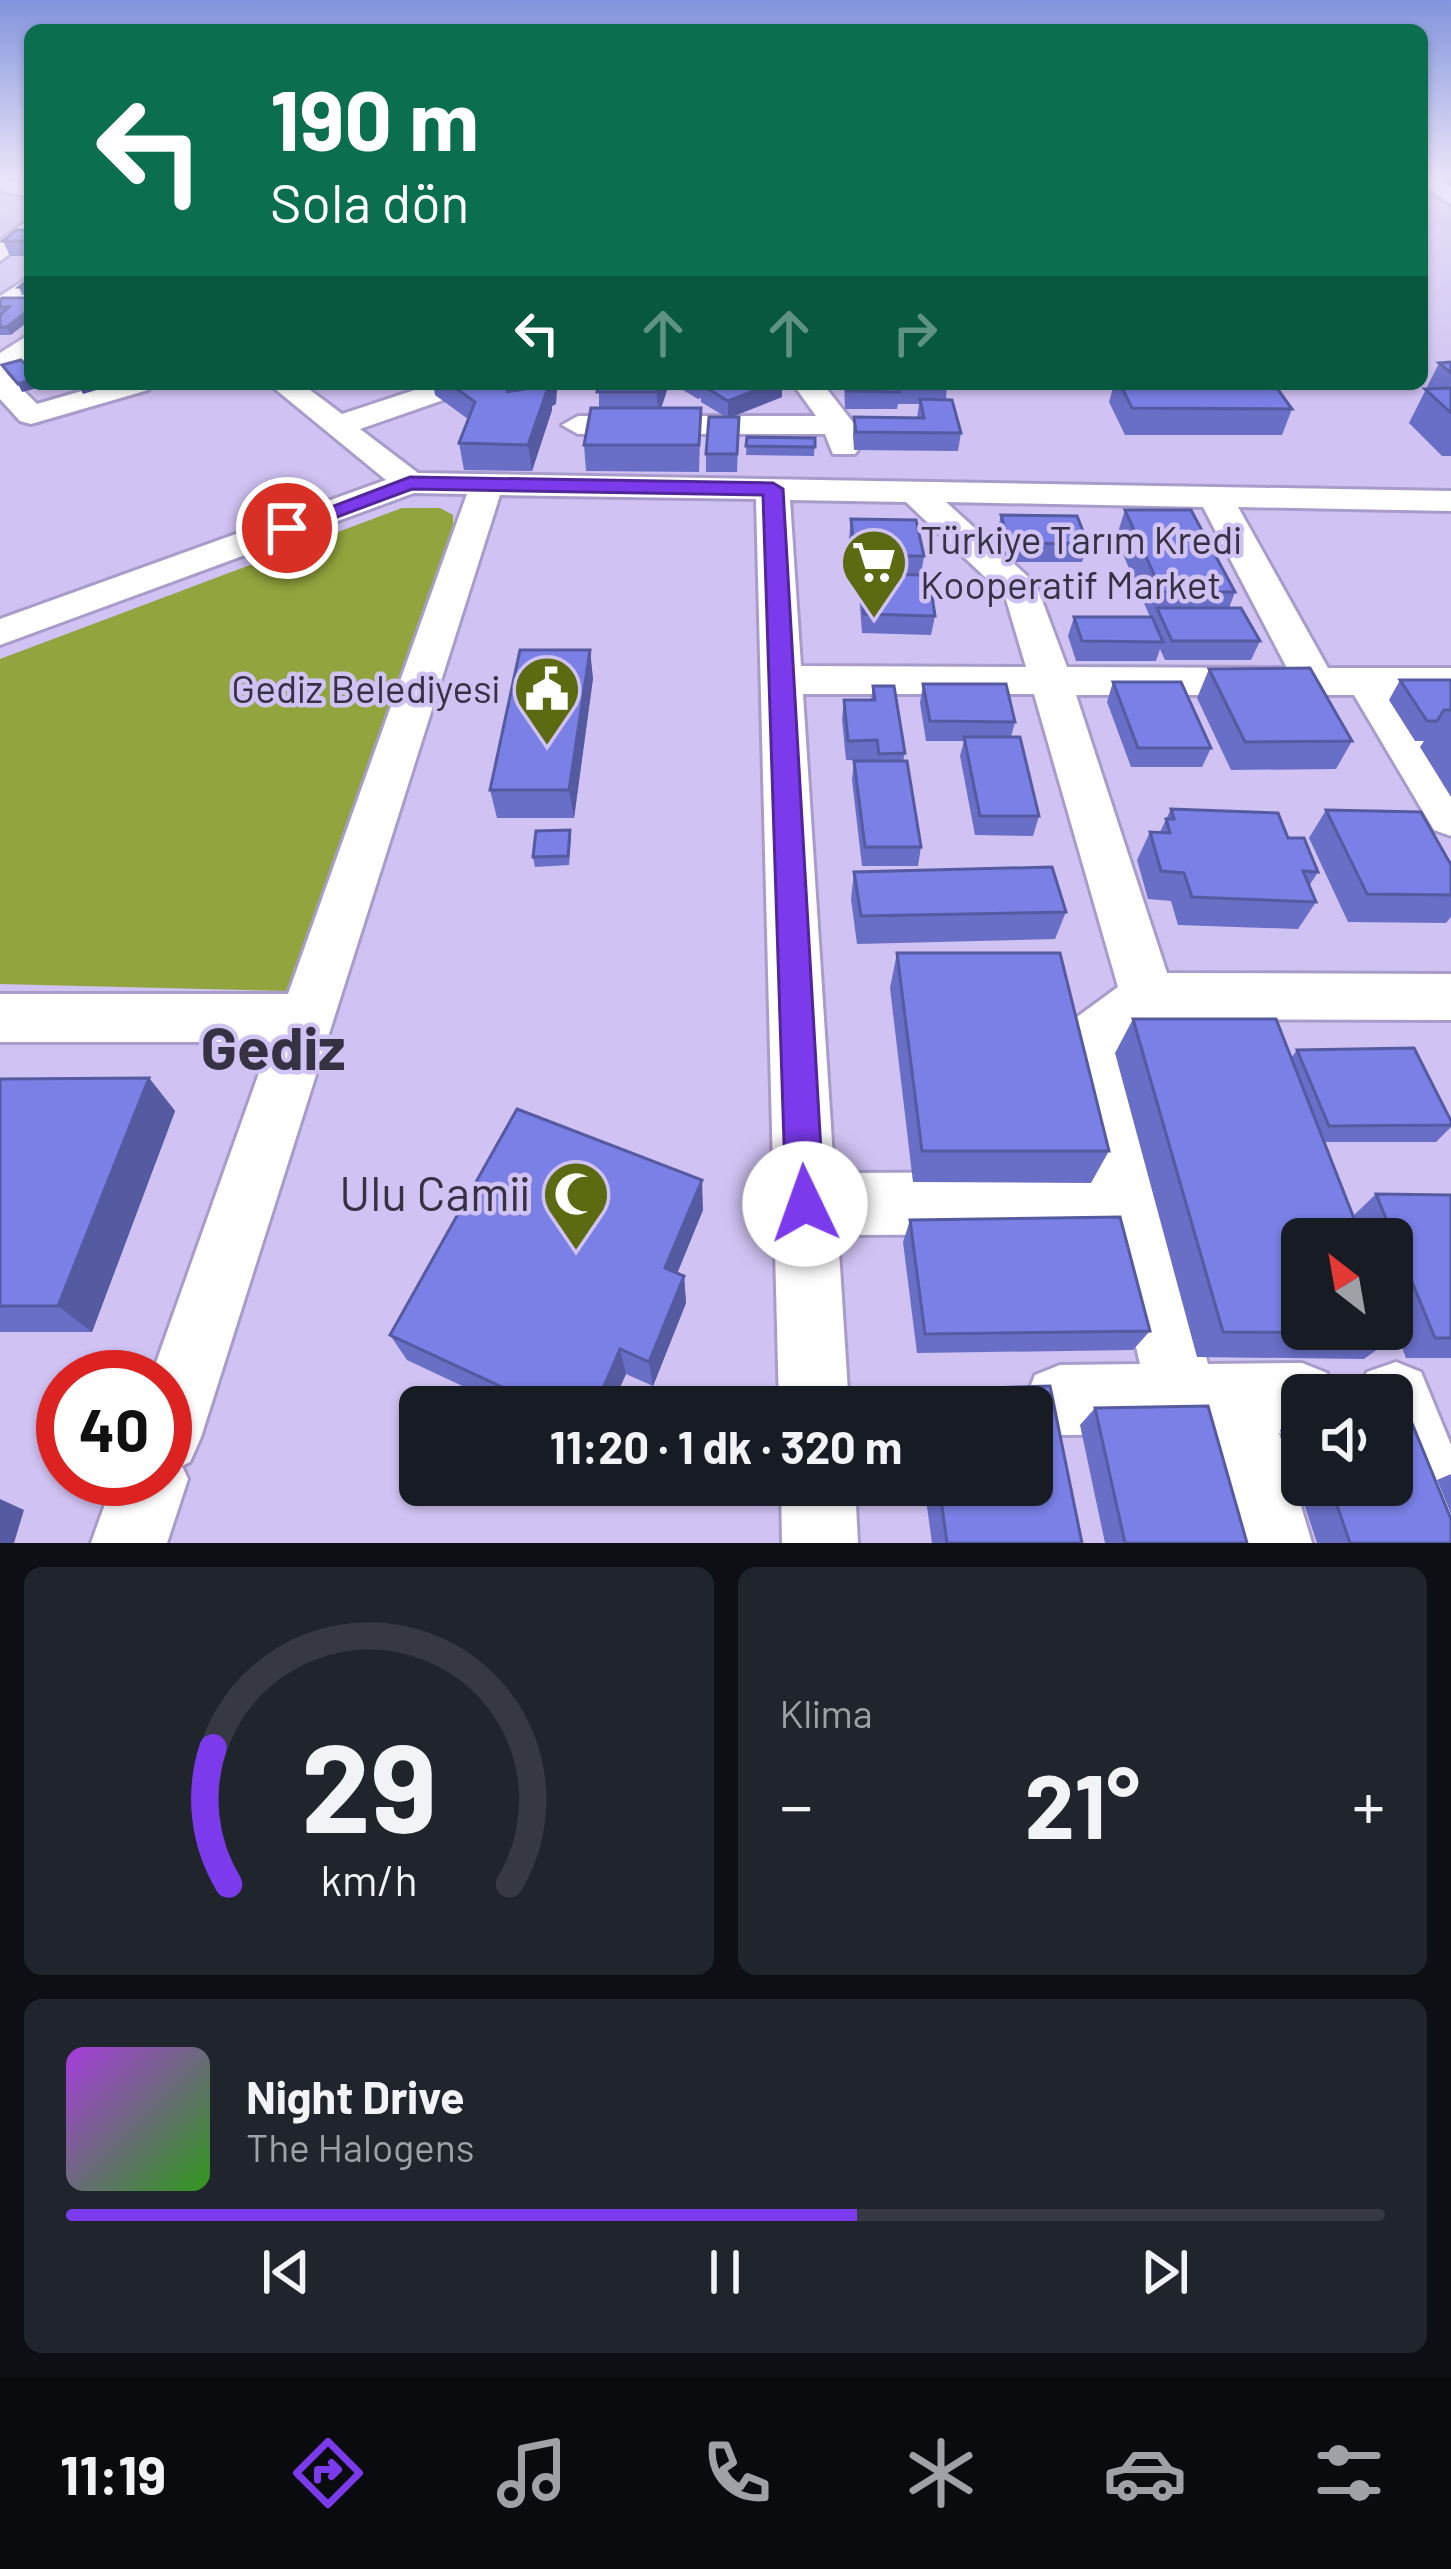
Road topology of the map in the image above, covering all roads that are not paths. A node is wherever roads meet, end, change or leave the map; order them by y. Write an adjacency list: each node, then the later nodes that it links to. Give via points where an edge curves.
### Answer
1 (24, 290): 2 (street)
2 (0, 309)
3 (23, 348): 4 (street)
4 (0, 369)
5 (0, 381): 12 (street)
6 (62, 390): 12 (street)
7 (117, 390): 12 (street)
8 (292, 390): 15 (street)
9 (445, 390): 15 (street)
10 (588, 390): 13 (street)
11 (813, 390): 14 (street)
12 (31, 415)
13 (578, 424): 14 (street); 18 (street)
14 (839, 425): 20 (street)
15 (338, 427): 16 (street)
16 (410, 483): 17 (street); 24 (street)
17 (487, 484): 18 (street); 34 (street)
18 (560, 486): 19 (street)
19 (773, 489): 20 (street); 25 (street)
20 (854, 491): 21 (street)
21 (915, 492): 22 (street); 29 (street, via 1023,592)
22 (1215, 497): 23 (street); 27 (street)
23 (1451, 501)
24 (0, 633)
25 (782, 680): 29 (street); 36 (street)
26 (1451, 682): 28 (street)
27 (1316, 683): 28 (street); 29 (street)
28 (1367, 683): 30 (street)
29 (1052, 685): 31 (street)
30 (1451, 818)
31 (1148, 996): 32 (street); 35 (street, via 1093,1038)
32 (1451, 997)
33 (0, 1018): 34 (street)
34 (307, 1018): 37 (street)
35 (1134, 1203): 36 (street); 39 (street)
36 (805, 1204): 38 (street)
37 (192, 1357)
38 (813, 1386)
39 (1239, 1399): 40 (street); 47 (street)
40 (1060, 1400)
41 (1413, 1441): 44 (street)
42 (142, 1506): 45 (street)
43 (819, 1506): 46 (street)
44 (1451, 1538)
45 (129, 1543)
46 (820, 1543)
47 (1274, 1543)

